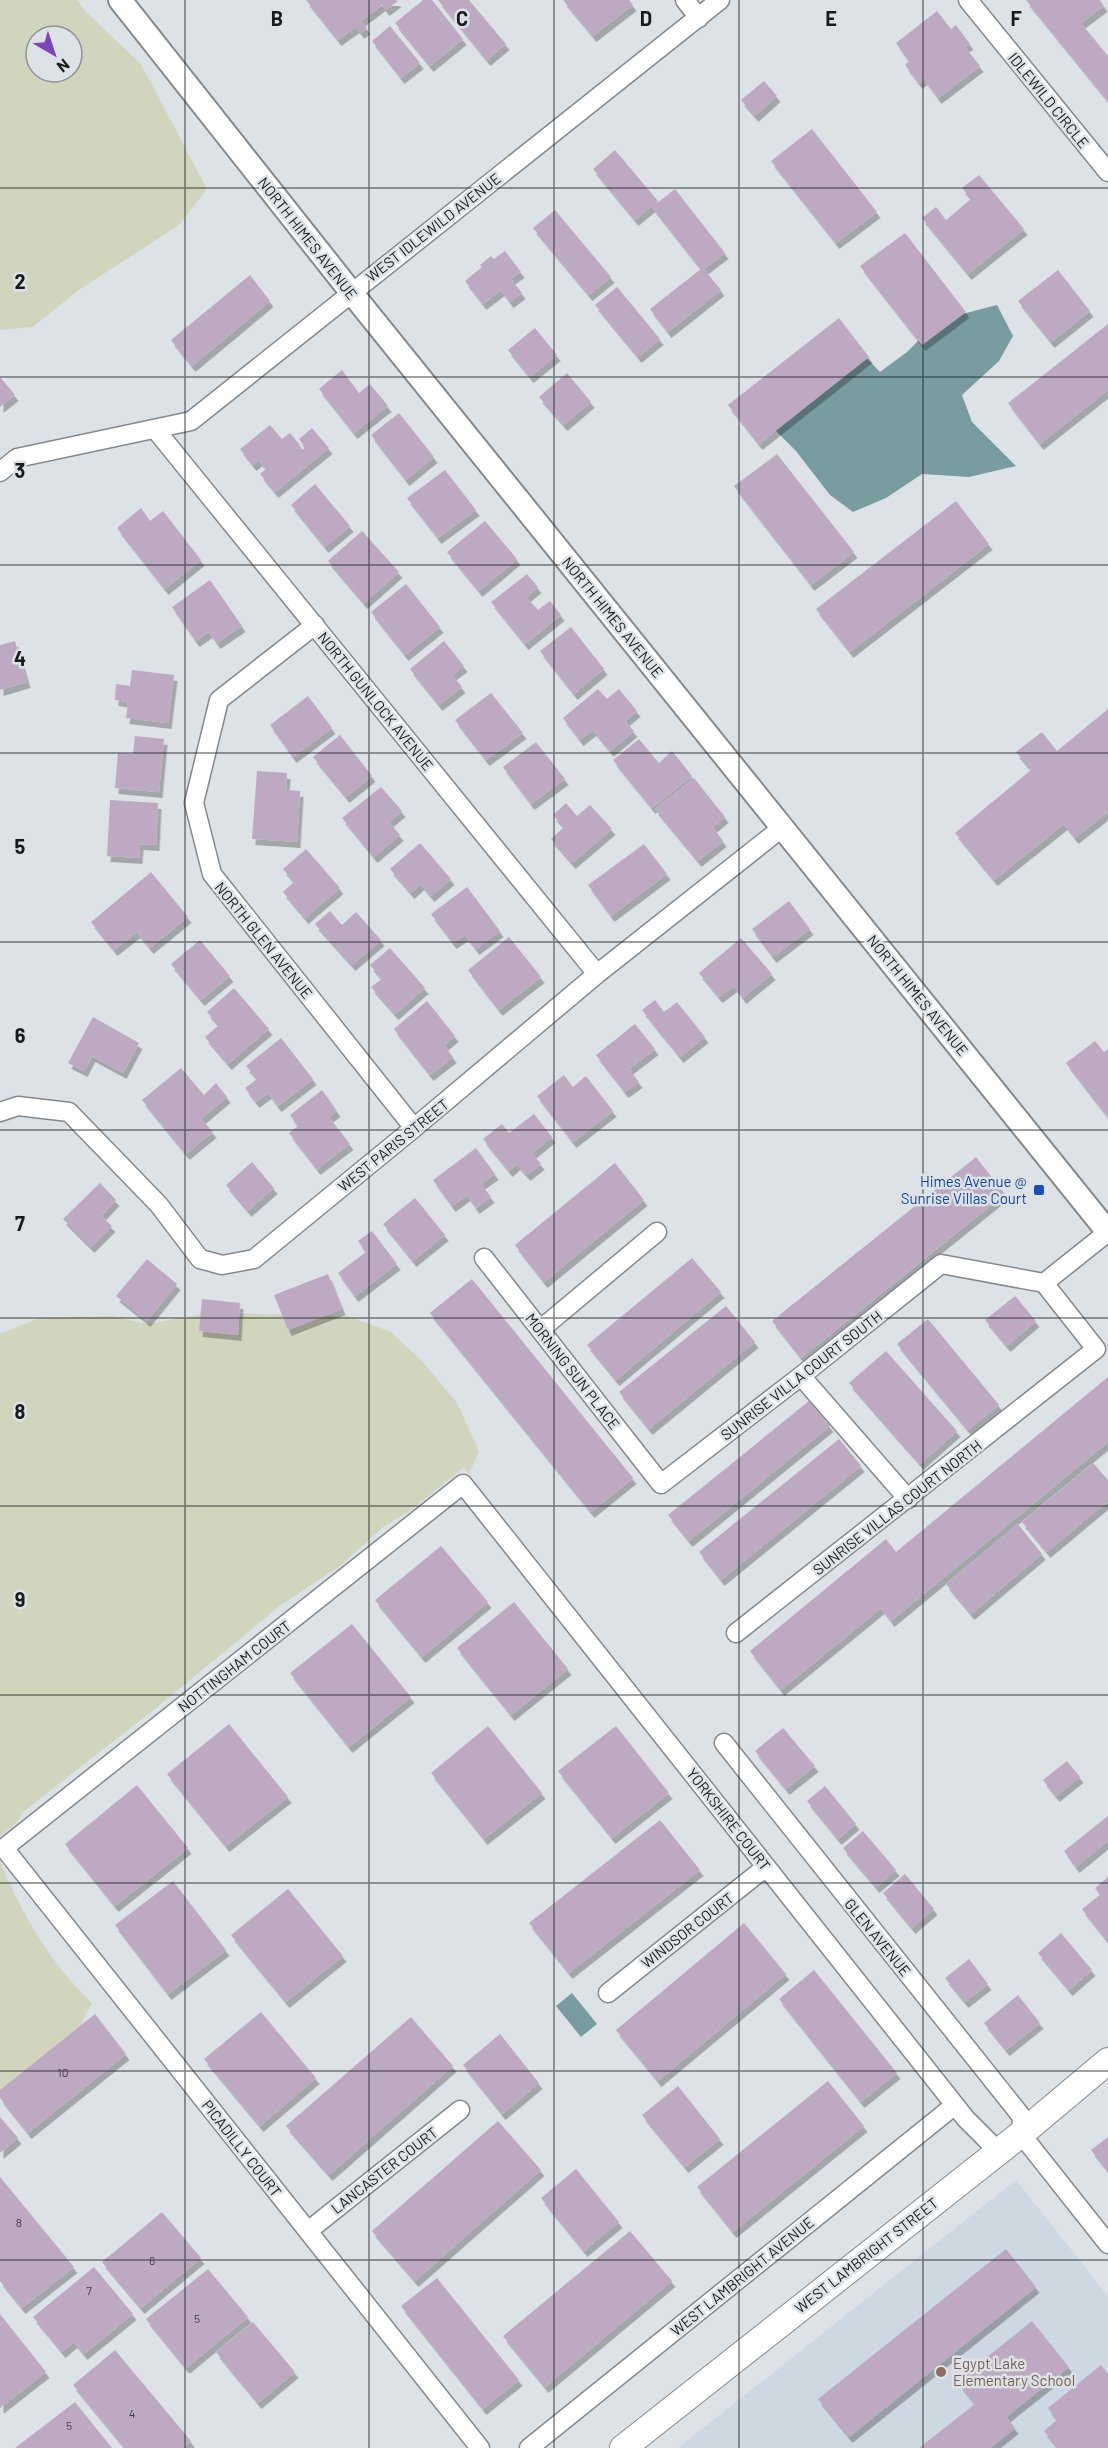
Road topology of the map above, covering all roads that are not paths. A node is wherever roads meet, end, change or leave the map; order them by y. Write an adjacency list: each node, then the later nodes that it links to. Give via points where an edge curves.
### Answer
1 (120, 0): 7 (street, NORTH HIMES AVENUE)
2 (685, 0): 5 (street)
3 (720, 0): 5 (street, WEST IDLEWILD AVENUE)
4 (968, 0): 6 (street, IDLEWILD CIRCLE)
5 (699, 18): 7 (street, WEST IDLEWILD AVENUE)
6 (1108, 172)
7 (351, 292): 8 (street, WEST IDLEWILD AVENUE, via 191,421); 11 (street, NORTH HIMES AVENUE)
8 (155, 429): 9 (street, WEST IDLEWILD AVENUE, via 17,458); 10 (street, NORTH GUNLOCK AVENUE)
9 (0, 472)
10 (315, 625): 12 (street, NORTH GUNLOCK AVENUE); 14 (street, NORTH GLEN AVENUE, via 219,700 194,803 212,874)
11 (783, 827): 12 (street, WEST PARIS STREET); 16 (street, NORTH HIMES AVENUE)
12 (597, 974): 14 (street, WEST PARIS STREET)
13 (0, 1112): 14 (street, WEST PARIS STREET, via 18,1106 69,1112 159,1205 200,1259 222,1265 254,1259)
14 (414, 1128)
15 (657, 1232): 19 (street)
16 (1108, 1232): 18 (street)
17 (484, 1258): 19 (street, MORNING SUN PLACE)
18 (1044, 1283): 20 (street, SUNRISE VILLA COURT SOUTH, via 941,1264); 23 (street, SUNRISE VILLAS COURT NORTH, via 1096,1349)
19 (541, 1329): 22 (street, MORNING SUN PLACE)
20 (801, 1376): 22 (street, SUNRISE VILLA COURT SOUTH); 23 (street)
21 (463, 1484): 26 (street, NOTTINGHAM COURT); 27 (street, YORKSHIRE COURT)
22 (661, 1484)
23 (908, 1499): 24 (street, SUNRISE VILLAS COURT NORTH)
24 (736, 1633)
25 (724, 1743): 32 (street, GLEN AVENUE, via 1022,2116)
26 (4, 1848): 34 (street, PICADILLY COURT)
27 (766, 1867): 28 (street, WINDSOR COURT); 30 (street, YORKSHIRE COURT)
28 (608, 1993)
29 (1108, 2061): 32 (main road, WEST LAMBRIGHT STREET)
30 (955, 2105): 33 (street, YORKSHIRE COURT); 37 (street, WEST LAMBRIGHT AVENUE)
31 (460, 2110): 34 (street, LANCASTER COURT)
32 (1021, 2134): 33 (main road, WEST LAMBRIGHT STREET); 35 (street)
33 (998, 2151): 38 (main road, WEST LAMBRIGHT STREET)
34 (308, 2231): 36 (street, PICADILLY COURT)
35 (1108, 2244)
36 (480, 2448)
37 (529, 2448)
38 (623, 2448)

